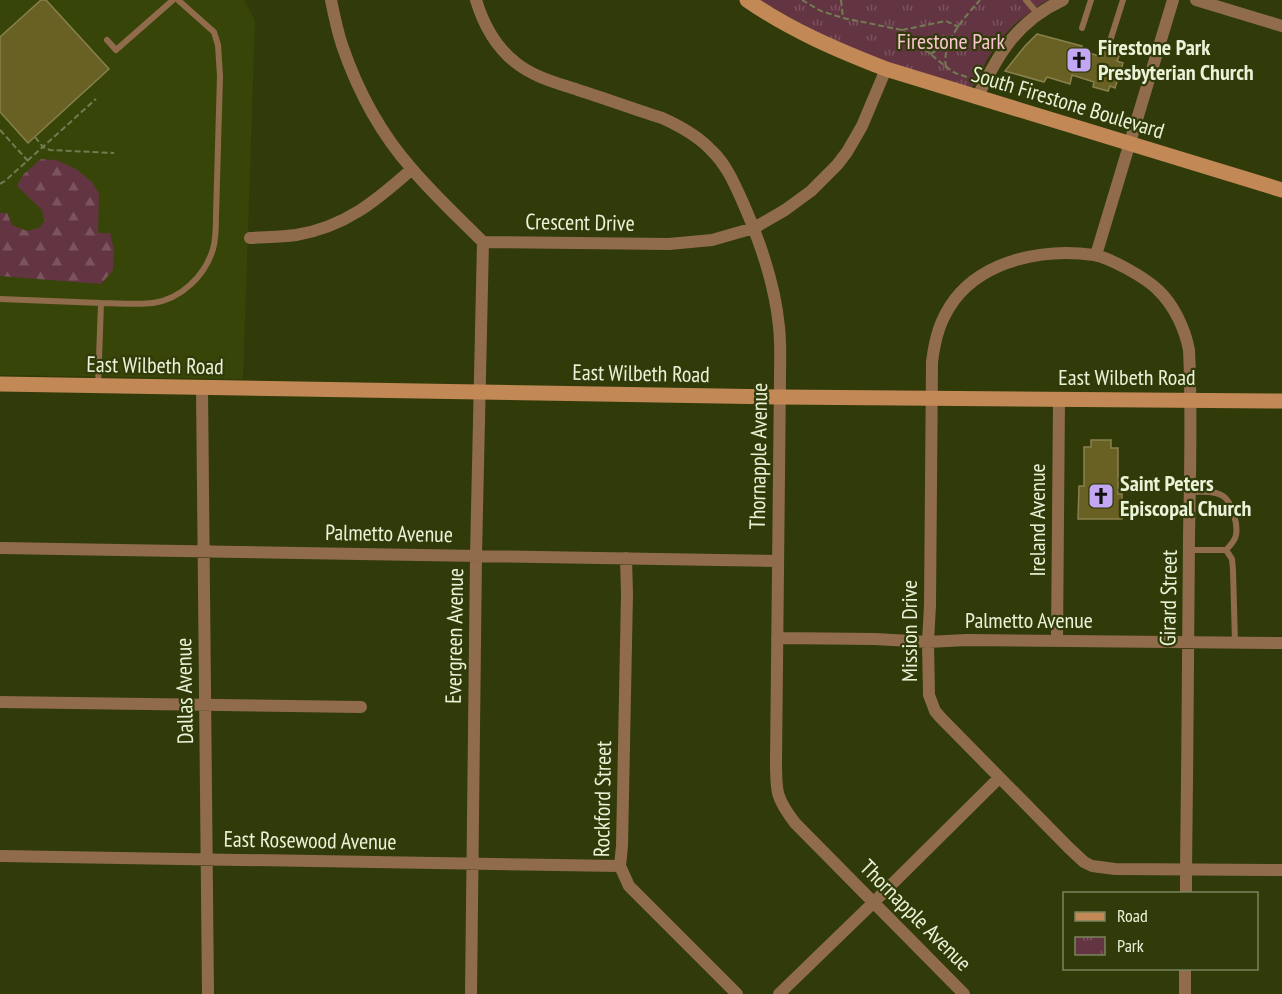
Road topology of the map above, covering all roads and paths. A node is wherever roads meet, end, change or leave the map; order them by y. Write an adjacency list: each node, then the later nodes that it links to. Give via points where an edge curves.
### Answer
1 (173, 0): 23 (lane, via 116,50)
2 (178, 0): 44 (lane, via 214,32 218,45 213,249 205,268 177,295 153,303)
3 (331, 0): 36 (street, via 351,69 388,138)
4 (476, 0): 39 (street, Thornapple Avenue, via 491,33 515,62 542,78 662,118 696,136 729,175)
5 (747, 0): 26 (main road, South Firestone Boulevard, via 795,29)
6 (802, 0): 16 (path)
7 (841, 0): 16 (path)
8 (980, 0): 18 (path)
9 (1026, 0): 15 (lane)
10 (1062, 0): 15 (street)
11 (1090, 0): 19 (lane)
12 (1123, 0): 21 (lane)
13 (1173, 0): 32 (street)
14 (1196, 0): 17 (street)
15 (1038, 14): 27 (street, via 1002,50)
16 (843, 18): 20 (path)
17 (1282, 26)
18 (959, 27): 20 (path, via 946,21); 22 (path)
19 (1083, 28)
20 (902, 30): 24 (path)
21 (1111, 38)
22 (951, 39): 24 (path); 25 (path)
23 (107, 40)
24 (930, 54): 25 (path)
25 (946, 67): 27 (path)
26 (886, 69): 28 (main road, South Firestone Boulevard); 39 (street, Crescent Drive, via 862,126 837,165 811,191)
27 (984, 83): 28 (street)
28 (977, 98): 32 (main road, South Firestone Boulevard)
29 (96, 99): 33 (path)
30 (0, 130): 35 (path)
31 (34, 137): 33 (path)
32 (1130, 144): 38 (main road, South Firestone Boulevard); 42 (street)
33 (43, 147): 34 (path); 35 (path)
34 (114, 153)
35 (28, 161): 37 (path)
36 (412, 169): 40 (street, via 378,199 343,220 300,234); 41 (street)
37 (0, 184)
38 (1282, 190)
39 (754, 228): 41 (street, Crescent Drive, via 712,240 669,244); 49 (street, Thornapple Avenue, via 773,288 779,325)
40 (250, 238)
41 (483, 242): 48 (street, Evergreen Avenue)
42 (1096, 255): 50 (street, Mission Drive, via 1040,255 1016,260 982,275 968,286 950,307 935,340); 52 (street, Girard Street, via 1139,275 1164,296 1188,343)
43 (0, 299): 44 (lane)
44 (101, 303): 46 (lane)
45 (0, 384): 46 (main road, East Wilbeth Road)
46 (98, 386): 47 (main road, East Wilbeth Road)
47 (202, 388): 48 (main road, East Wilbeth Road); 56 (street, Dallas Avenue)
48 (480, 392): 49 (main road, East Wilbeth Road); 59 (street, Evergreen Avenue)
49 (780, 397): 50 (main road, East Wilbeth Road); 61 (street, Thornapple Avenue)
50 (931, 399): 51 (main road, East Wilbeth Road); 64 (street, Mission Drive)
51 (1059, 399): 52 (main road, East Wilbeth Road); 63 (street, Ireland Avenue)
52 (1191, 400): 53 (main road, East Wilbeth Road); 54 (street, Girard Street)
53 (1282, 401)
54 (1190, 492): 57 (street, Girard Street); 58 (lane, via 1222,495 1229,502 1236,535)
55 (0, 548): 56 (street, Palmetto Avenue)
56 (204, 550): 59 (street, Palmetto Avenue); 69 (street, Dallas Avenue)
57 (1189, 550): 58 (lane); 65 (street, Girard Street)
58 (1226, 550): 66 (lane, via 1232,559)
59 (476, 555): 60 (street, Palmetto Avenue); 74 (street, Evergreen Avenue)
60 (626, 558): 61 (street, Palmetto Avenue); 75 (street, Rockford Street)
61 (777, 561): 62 (street, Thornapple Avenue)
62 (777, 638): 64 (street, Palmetto Avenue); 79 (street, Thornapple Avenue, via 776,777 780,800 795,823)
63 (1057, 641): 64 (street, Palmetto Avenue); 65 (street, Palmetto Avenue)
64 (928, 642): 71 (street, Mission Drive, via 929,695 935,711)
65 (1189, 643): 66 (street, Palmetto Avenue); 76 (street, Girard Street)
66 (1235, 643): 67 (street, Palmetto Avenue)
67 (1282, 643)
68 (0, 702): 69 (street)
69 (205, 705): 70 (street); 73 (street, Dallas Avenue)
70 (361, 708)
71 (999, 778): 76 (street, Mission Drive, via 1092,866); 79 (street)
72 (0, 856): 73 (street, East Rosewood Avenue)
73 (207, 860): 74 (street, East Rosewood Avenue); 81 (street, Dallas Avenue)
74 (472, 864): 75 (street, East Rosewood Avenue); 82 (street, Evergreen Avenue)
75 (620, 866): 83 (street, Rockford Street, via 629,886)
76 (1186, 870): 77 (street, Mission Drive); 78 (street, Girard Street)
77 (1282, 870)
78 (1186, 892)
79 (874, 902): 84 (street); 85 (street, Thornapple Avenue)
80 (1185, 970): 86 (street)
81 (208, 994)
82 (471, 994)
83 (738, 994)
84 (779, 994)
85 (964, 994)
86 (1185, 994)

